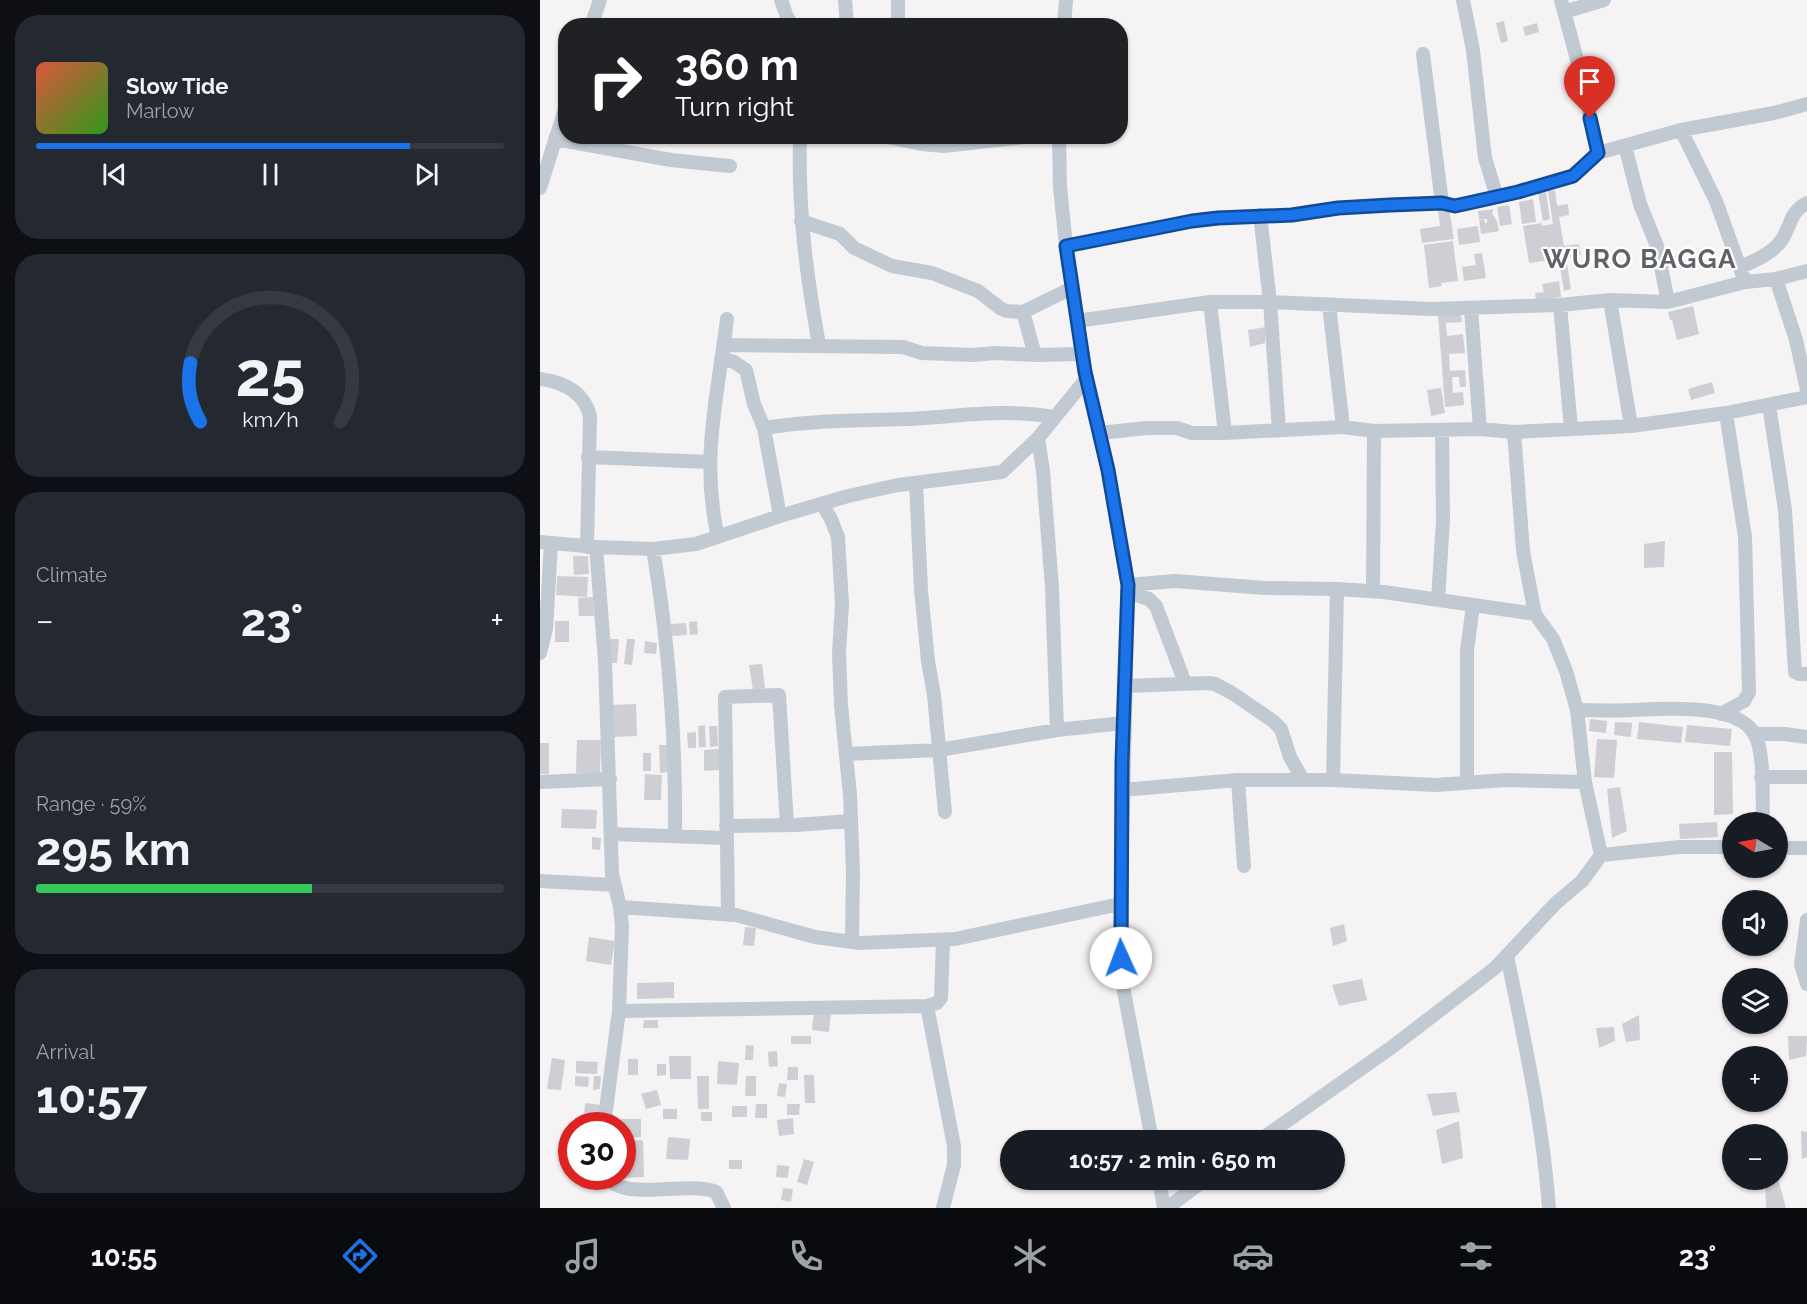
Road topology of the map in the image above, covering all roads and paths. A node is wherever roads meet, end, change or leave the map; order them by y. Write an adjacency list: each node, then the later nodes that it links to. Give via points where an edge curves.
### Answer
1 (600, 0): 9 (street)
2 (781, 0): 10 (street)
3 (845, 0): 11 (street)
4 (898, 0): 12 (street)
5 (1066, 0): 13 (street)
6 (1463, 0): 30 (street, via 1473,50 1485,158)
7 (1604, 0): 8 (street)
8 (1562, 6): 26 (street)
9 (594, 18)
10 (788, 18)
11 (846, 18)
12 (898, 18)
13 (1065, 18)
14 (1423, 54): 31 (street)
15 (1807, 104): 17 (street)
16 (558, 130): 18 (street)
17 (1681, 130): 25 (street); 36 (street, via 1716,201)
18 (555, 139): 19 (street); 28 (street)
19 (558, 140)
20 (583, 144): 27 (street)
21 (800, 144): 34 (street)
22 (932, 144): 23 (street)
23 (962, 144)
24 (1059, 144): 35 (street)
25 (1625, 146): 26 (street); 44 (street, via 1640,204 1657,246)
26 (1598, 153): 30 (street, via 1573,176)
27 (730, 166)
28 (542, 173): 29 (street)
29 (540, 188)
30 (1497, 197): 31 (street, via 1455,206)
31 (1442, 203): 33 (street)
32 (1807, 203): 36 (street, via 1794,213 1783,239)
33 (1260, 216): 35 (street, via 1192,221); 43 (street)
34 (801, 221): 48 (street, via 840,234 854,248 892,266 932,273 978,291 1006,311); 52 (street)
35 (1066, 246): 40 (street)
36 (1740, 267): 39 (street)
37 (1807, 271): 38 (street)
38 (1776, 279): 39 (street); 51 (street)
39 (1745, 282): 44 (street)
40 (1072, 288): 48 (street); 50 (street)
41 (1610, 300): 44 (street); 46 (street); 63 (street)
42 (1210, 302): 43 (street); 50 (street); 73 (street)
43 (1270, 302): 45 (street); 68 (street)
44 (1668, 302)
45 (1329, 305): 47 (street); 64 (street)
46 (1560, 305): 47 (street); 67 (street)
47 (1471, 309): 66 (street)
48 (1023, 312): 55 (street)
49 (727, 319): 53 (street)
50 (1077, 321): 54 (street)
51 (1801, 339): 58 (street)
52 (819, 345): 53 (street); 55 (street, via 903,347 922,353 972,356)
53 (723, 351): 65 (street, via 746,370); 76 (street)
54 (1083, 354): 55 (street); 56 (street)
55 (1035, 356)
56 (1087, 378): 62 (street); 71 (street)
57 (540, 379): 75 (street, via 564,385 585,404 590,416)
58 (1807, 390)
59 (1807, 397): 60 (street)
60 (1769, 405): 61 (street); 94 (street, via 1782,478 1795,672)
61 (1726, 413): 63 (street); 98 (street, via 1744,537 1749,692 1744,702)
62 (1054, 417): 65 (street, via 1016,412 804,422); 74 (street)
63 (1631, 426): 67 (street)
64 (1343, 427): 68 (street); 70 (street)
65 (764, 428): 79 (street)
66 (1480, 429): 69 (street); 72 (street)
67 (1571, 429): 72 (street)
68 (1279, 430): 73 (street)
69 (1443, 430): 70 (street); 89 (street)
70 (1374, 431): 87 (street)
71 (1099, 432): 73 (street, via 1177,428 1192,433); 85 (street)
72 (1514, 432): 91 (street, via 1523,551)
73 (1225, 433)
74 (1038, 438): 77 (street, via 1002,472); 100 (street, via 1052,588)
75 (588, 457): 76 (street); 82 (street)
76 (709, 462): 80 (street)
77 (916, 483): 78 (street); 103 (street, via 921,590)
78 (822, 504): 79 (street); 104 (street, via 838,537 841,705)
79 (780, 516): 80 (street)
80 (717, 537): 83 (street, via 696,544)
81 (545, 542): 82 (street); 92 (street)
82 (591, 547): 83 (street); 107 (street, via 605,661)
83 (653, 549): 121 (street, via 671,693)
84 (1164, 582): 85 (street); 86 (street); 88 (street)
85 (1127, 589): 88 (street); 96 (street)
86 (1337, 589): 87 (street); 110 (street)
87 (1373, 591): 89 (street)
88 (1149, 599): 95 (street, via 1156,606)
89 (1438, 600): 90 (street)
90 (1473, 605): 91 (street); 112 (street, via 1467,651)
91 (1535, 614): 97 (street, via 1553,639)
92 (543, 630): 93 (street)
93 (540, 654)
94 (1807, 674)
95 (1185, 683): 96 (street); 109 (street, via 1215,684 1273,721 1281,729)
96 (1125, 686): 99 (street)
97 (1577, 710): 98 (street, via 1669,707); 113 (street)
98 (1721, 714): 101 (street, via 1741,721)
99 (1124, 723): 100 (street); 114 (street)
100 (1057, 730): 103 (street)
101 (1755, 734): 102 (street); 105 (street)
102 (1807, 737)
103 (939, 750): 104 (street); 115 (street)
104 (846, 754): 117 (street)
105 (1761, 777): 106 (street); 116 (street)
106 (1807, 777)
107 (610, 779): 111 (street); 120 (street)
108 (1238, 780): 109 (street); 114 (street); 126 (street)
109 (1303, 780): 110 (street)
110 (1333, 780): 112 (street, via 1434,785)
111 (540, 782)
112 (1467, 782): 113 (street)
113 (1585, 782): 125 (street)
114 (1122, 790): 129 (street)
115 (945, 812)
116 (1763, 812)
117 (851, 821): 118 (street); 134 (street)
118 (787, 825): 119 (street); 119 (street, via 779,696 777,693 727,697)
119 (726, 832): 121 (street); 131 (street)
120 (611, 834): 121 (street); 128 (street)
121 (675, 836)
122 (1722, 847): 125 (street)
123 (1788, 848): 124 (street)
124 (1807, 848)
125 (1601, 855): 135 (street, via 1582,881)
126 (1244, 866)
127 (540, 881): 128 (street)
128 (615, 885): 130 (street)
129 (1120, 904): 133 (street); 140 (street, via 1122,981)
130 (620, 907): 131 (street); 138 (street)
131 (728, 915): 134 (street)
132 (1807, 920): 136 (street, via 1802,965)
133 (942, 940): 134 (street); 137 (street, via 941,998)
134 (852, 942)
135 (1507, 956): 141 (street, via 1392,1047); 148 (street, via 1539,1120)
136 (1807, 984)
137 (927, 1006): 138 (street); 146 (street, via 954,1146 954,1165)
138 (619, 1011): 139 (street)
139 (606, 1112)
140 (1150, 1130)
141 (1274, 1130)
142 (636, 1190): 145 (street, via 705,1187 716,1192)
143 (1161, 1190): 147 (street)
144 (1190, 1190): 147 (street)
145 (724, 1208)
146 (944, 1208)
147 (1165, 1208)
148 (1549, 1208)

